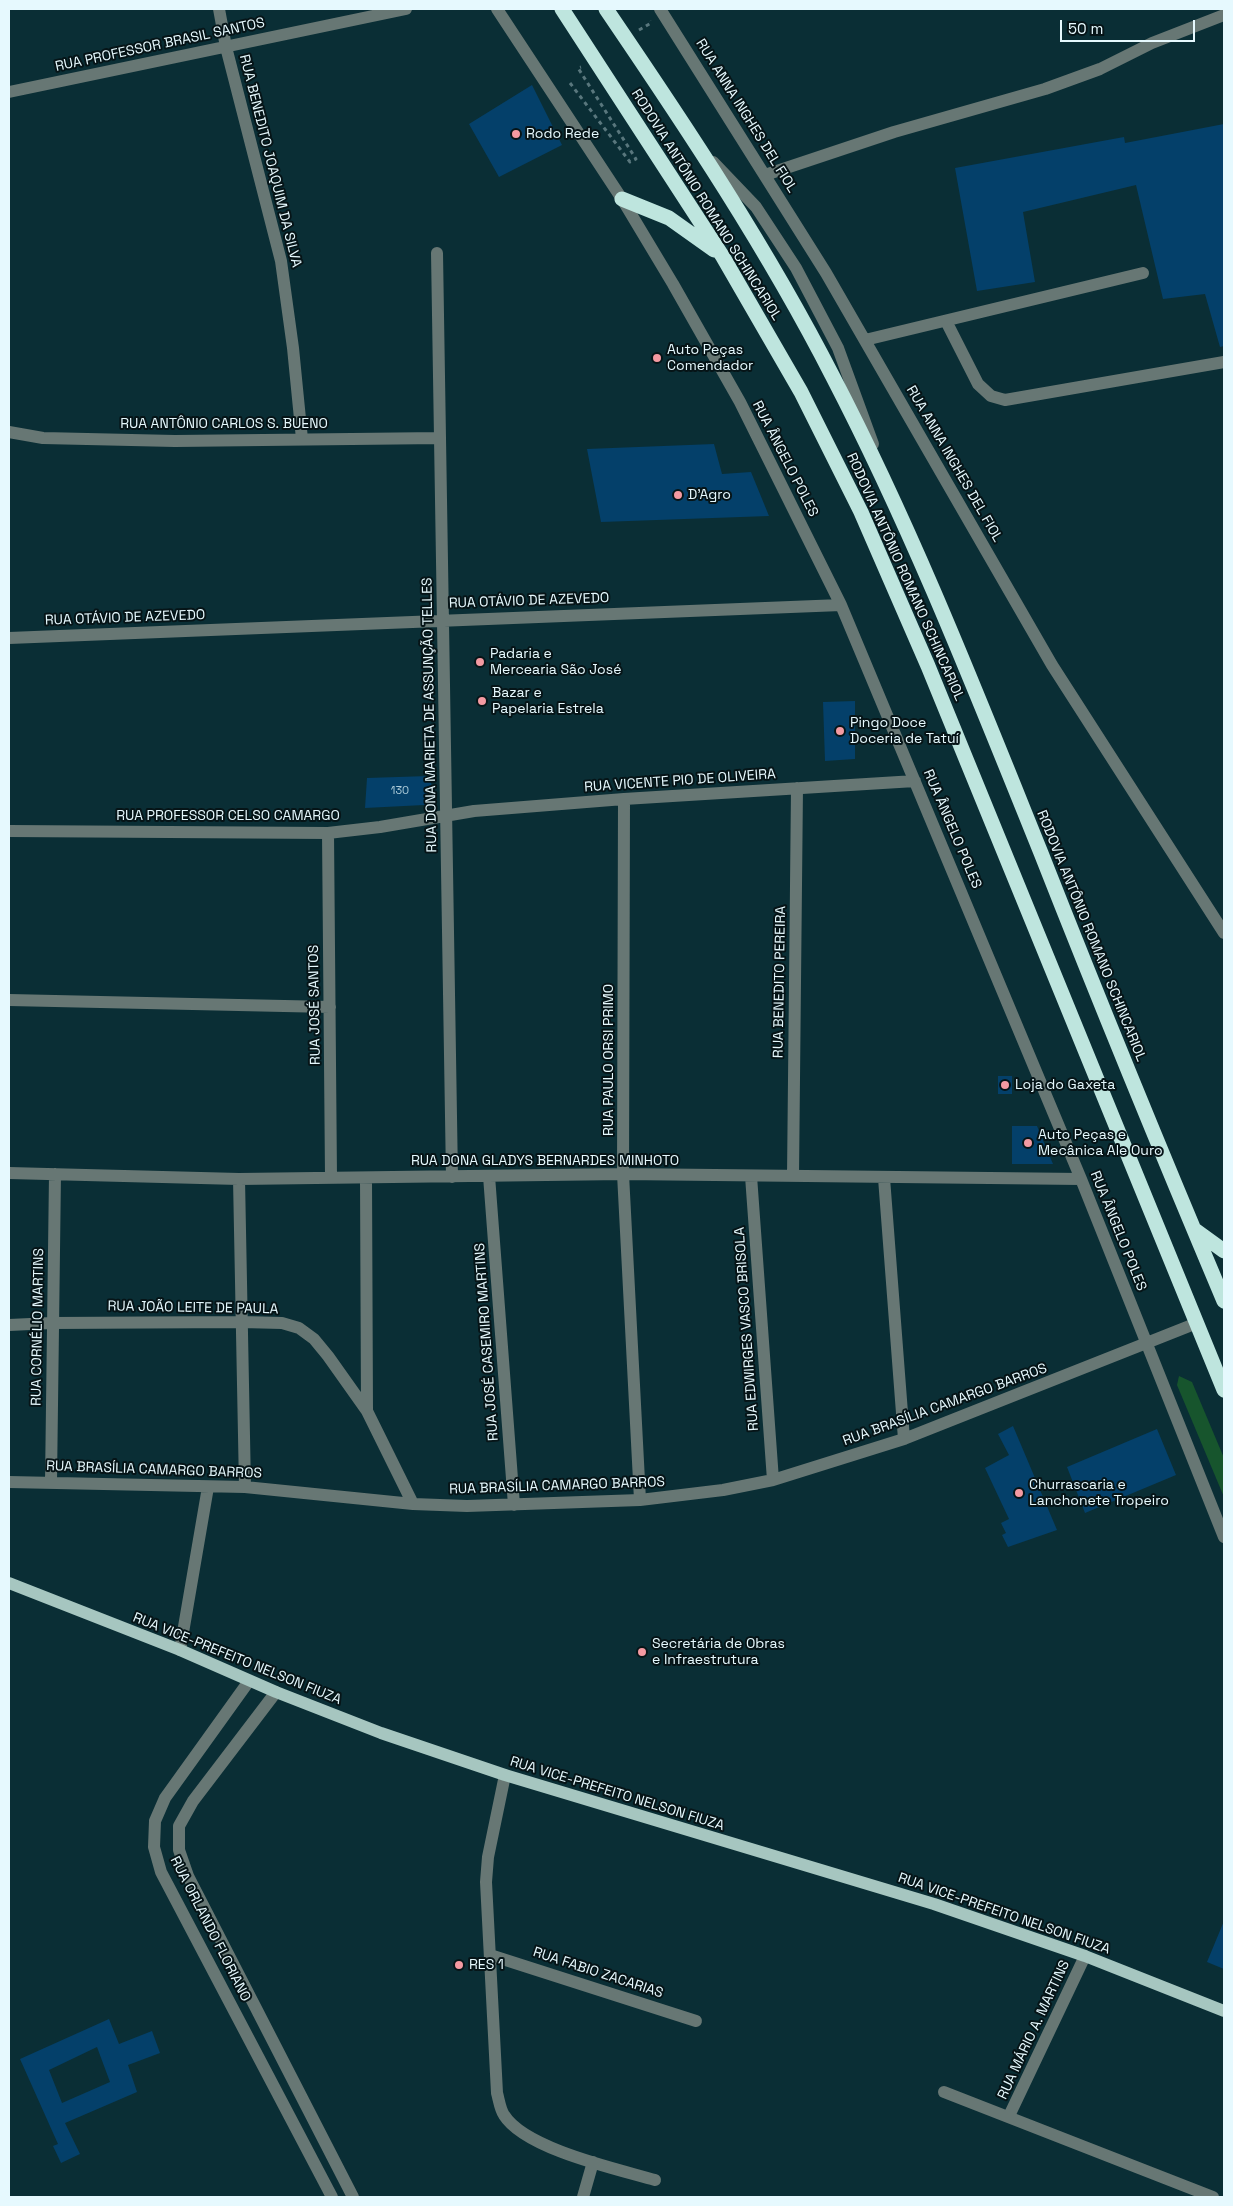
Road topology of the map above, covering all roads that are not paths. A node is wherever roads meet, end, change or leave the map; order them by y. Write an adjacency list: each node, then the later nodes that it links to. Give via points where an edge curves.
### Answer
1 (219, 9): 8 (street, RUA BENEDITO JOAQUIM DA SILVA)
2 (406, 9): 8 (street, RUA PROFESSOR BRASIL SANTOS)
3 (497, 9): 11 (street, RUA ÂNGELO POLES)
4 (562, 9): 13 (highway, RODOVIA ANTÔNIO ROMANO SCHINCARIOL)
5 (606, 9): 45 (highway, RODOVIA ANTÔNIO ROMANO SCHINCARIOL, via 753,233 833,376 891,494 955,640)
6 (660, 9): 10 (street, RUA ANNA INGHES DEL FIOL)
7 (1224, 15): 10 (street, via 1152,43 1100,69 1045,89 894,132)
8 (226, 46): 9 (street, RUA PROFESSOR BRASIL SANTOS); 20 (street, RUA BENEDITO JOAQUIM DA SILVA, via 281,261)
9 (9, 92)
10 (765, 175): 16 (street, RUA ANNA INGHES DEL FIOL)
11 (622, 199): 13 (highway, via 669,218); 21 (street, RUA ÂNGELO POLES, via 740,402)
12 (437, 252): 19 (street, RUA DONA MARIETA DE ASSUNÇÃO TELLES)
13 (723, 257): 50 (highway, RODOVIA ANTÔNIO ROMANO SCHINCARIOL, via 800,392 884,563)
14 (1143, 273): 15 (street)
15 (946, 321): 16 (street); 17 (street, via 978,384 991,396 1005,400)
16 (865, 340): 30 (street, RUA ANNA INGHES DEL FIOL, via 1052,665)
17 (1224, 362)
18 (9, 432): 20 (street, RUA ANTÔNIO CARLOS S. BUENO, via 43,438)
19 (440, 438): 20 (street, RUA ANTÔNIO CARLOS S. BUENO); 22 (street, RUA DONA MARIETA DE ASSUNÇÃO TELLES)
20 (302, 439)
21 (842, 605): 22 (street, RUA OTÁVIO DE AZEVEDO); 24 (street, RUA ÂNGELO POLES)
22 (443, 619): 23 (street, RUA OTÁVIO DE AZEVEDO); 27 (street, RUA DONA MARIETA DE ASSUNÇÃO TELLES)
23 (9, 638)
24 (915, 781): 25 (street, RUA VICENTE PIO DE OLIVEIRA); 44 (street, RUA ÂNGELO POLES)
25 (798, 788): 26 (street, RUA VICENTE PIO DE OLIVEIRA); 38 (street, RUA BENEDITO PEREIRA)
26 (624, 799): 27 (street, RUA VICENTE PIO DE OLIVEIRA); 35 (street, RUA PAULO ORSI PRIMO)
27 (446, 815): 29 (street, RUA PROFESSOR CELSO CAMARGO); 40 (street, RUA DONA MARIETA DE ASSUNÇÃO TELLES)
28 (9, 831): 29 (street, RUA PROFESSOR CELSO CAMARGO)
29 (328, 833): 32 (street, RUA JOSÉ SANTOS)
30 (1224, 933)
31 (9, 1000): 32 (street)
32 (330, 1007): 39 (street, RUA JOSÉ SANTOS)
33 (9, 1173): 34 (street, RUA DONA GLADYS BERNARDES MINHOTO)
34 (55, 1174): 43 (street, RUA DONA GLADYS BERNARDES MINHOTO); 49 (street, RUA CORNÉLIO MARTINS)
35 (623, 1174): 36 (street, RUA DONA GLADYS BERNARDES MINHOTO); 37 (street, RUA DONA GLADYS BERNARDES MINHOTO); 61 (street, RUA PAULO ORSI PRIMO)
36 (489, 1176): 40 (street, RUA DONA GLADYS BERNARDES MINHOTO); 63 (street, RUA JOSÉ CASEMIRO MARTINS)
37 (751, 1176): 38 (street, RUA DONA GLADYS BERNARDES MINHOTO); 56 (street, RUA EDWIRGES VASCO BRISOLA)
38 (793, 1176): 42 (street, RUA DONA GLADYS BERNARDES MINHOTO)
39 (331, 1177): 41 (street, RUA DONA GLADYS BERNARDES MINHOTO); 43 (street, RUA DONA GLADYS BERNARDES MINHOTO)
40 (452, 1177): 41 (street, RUA DONA GLADYS BERNARDES MINHOTO)
41 (366, 1178): 54 (street, RUA JOÃO LEITE DE PAULA)
42 (884, 1178): 44 (street, RUA DONA GLADYS BERNARDES MINHOTO); 55 (street)
43 (239, 1179): 48 (street)
44 (1081, 1179): 52 (street, RUA ÂNGELO POLES)
45 (1194, 1230): 46 (highway); 47 (highway, RODOVIA ANTÔNIO ROMANO SCHINCARIOL)
46 (1224, 1251)
47 (1224, 1301)
48 (242, 1322): 49 (street, RUA JOÃO LEITE DE PAULA); 54 (street, RUA JOÃO LEITE DE PAULA, via 282,1323 299,1328 314,1339); 60 (street)
49 (52, 1323): 51 (street, RUA JOÃO LEITE DE PAULA); 58 (street, RUA CORNÉLIO MARTINS)
50 (1197, 1324): 52 (street, RUA BRASÍLIA CAMARGO BARROS); 53 (highway, RODOVIA ANTÔNIO ROMANO SCHINCARIOL)
51 (9, 1325)
52 (1146, 1344): 55 (street, RUA BRASÍLIA CAMARGO BARROS); 64 (street, RUA ÂNGELO POLES)
53 (1224, 1390)
54 (367, 1411): 62 (street, RUA JOÃO LEITE DE PAULA)
55 (904, 1438): 56 (street, RUA BRASÍLIA CAMARGO BARROS)
56 (773, 1480): 61 (street, RUA BRASÍLIA CAMARGO BARROS)
57 (9, 1482): 58 (street, RUA BRASÍLIA CAMARGO BARROS)
58 (51, 1482): 59 (street, RUA BRASÍLIA CAMARGO BARROS)
59 (208, 1487): 60 (street, RUA BRASÍLIA CAMARGO BARROS); 66 (street)
60 (245, 1487): 62 (street, RUA BRASÍLIA CAMARGO BARROS)
61 (640, 1500): 63 (street, RUA BRASÍLIA CAMARGO BARROS)
62 (413, 1504): 63 (street, RUA BRASÍLIA CAMARGO BARROS)
63 (514, 1505)
64 (1224, 1537)
65 (9, 1584): 66 (main road, RUA VICE-PREFEITO NELSON FIUZA)
66 (180, 1650): 67 (main road, RUA VICE-PREFEITO NELSON FIUZA)
67 (249, 1681): 68 (main road, RUA VICE-PREFEITO NELSON FIUZA); 78 (street, RUA ORLANDO FLORIANO, via 165,1798 155,1821 154,1847 161,1872)
68 (276, 1692): 69 (main road, RUA VICE-PREFEITO NELSON FIUZA, via 382,1734); 79 (street, RUA ORLANDO FLORIANO, via 193,1801 179,1826 179,1850 188,1876)
69 (505, 1776): 70 (street, via 488,1857 486,1882); 71 (main road, RUA VICE-PREFEITO NELSON FIUZA, via 934,1904)
70 (490, 1955): 73 (street, RUA FABIO ZACARIAS); 76 (street, via 497,2093 504,2115 520,2132 543,2145)
71 (1085, 1956): 72 (main road, RUA VICE-PREFEITO NELSON FIUZA); 75 (street, RUA MÁRIO A. MARTINS)
72 (1224, 2011)
73 (696, 2021)
74 (944, 2092): 75 (street)
75 (1009, 2116): 81 (street)
76 (593, 2162): 77 (street); 80 (street)
77 (655, 2180)
78 (332, 2197)
79 (353, 2197)
80 (583, 2197)
81 (1213, 2197)

